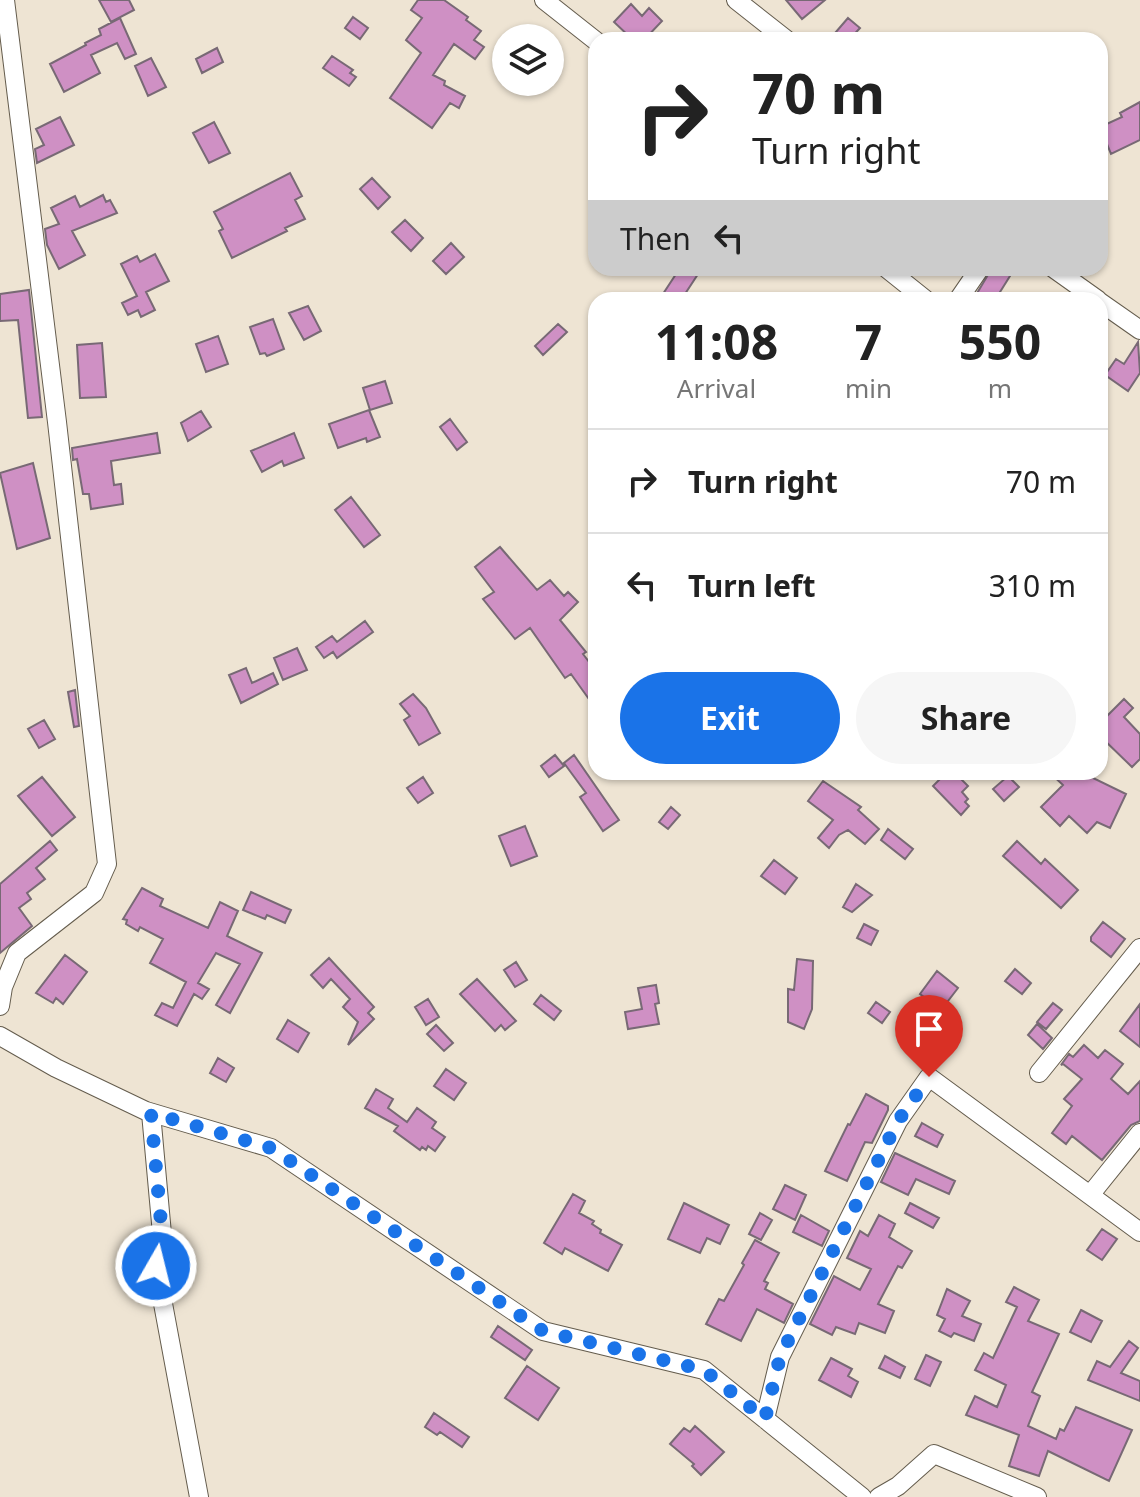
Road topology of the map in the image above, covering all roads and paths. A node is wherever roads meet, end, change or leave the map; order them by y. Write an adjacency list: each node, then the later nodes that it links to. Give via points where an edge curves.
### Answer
1 (5, 0): 13 (street, via 107,864 94,893 17,953)
2 (544, 0): 5 (street)
3 (736, 0): 4 (street)
4 (777, 32)
5 (588, 35)
6 (896, 276): 8 (street)
7 (1064, 276): 9 (street)
8 (916, 292)
9 (1086, 292)
10 (1108, 307): 11 (street)
11 (1140, 330)
12 (1140, 948): 15 (street)
13 (0, 1006)
14 (0, 1036): 16 (street)
15 (1039, 1073)
16 (151, 1113): 20 (street, via 271,1148 543,1331 704,1370); 21 (street, via 162,1234 156,1266)
17 (1140, 1133): 18 (street)
18 (1090, 1195): 19 (street); 20 (street, via 929,1077 898,1121 780,1357)
19 (1140, 1232)
20 (765, 1419): 22 (street)
21 (199, 1497)
22 (862, 1497)
23 (879, 1497): 24 (street, via 934,1454)
24 (1037, 1497)

